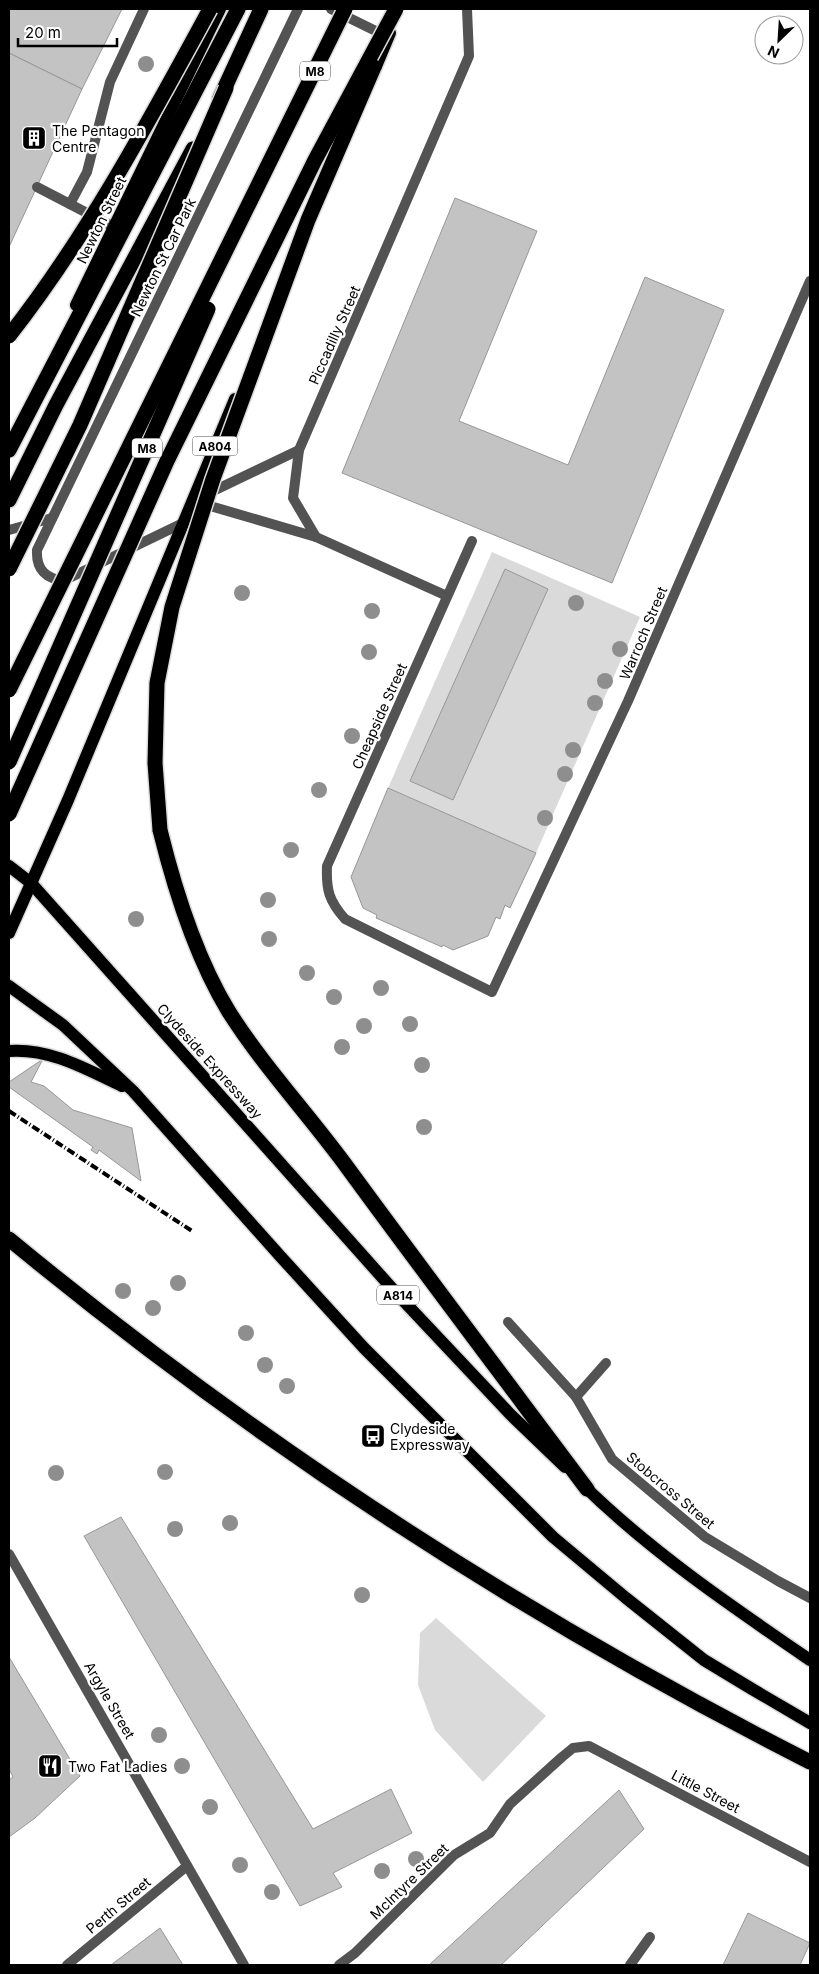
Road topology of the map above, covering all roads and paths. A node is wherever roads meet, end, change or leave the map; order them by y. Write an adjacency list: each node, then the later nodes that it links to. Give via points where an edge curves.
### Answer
1 (144, 9): 16 (street, via 110,82 87,172)
2 (210, 9): 19 (highway, bridge, via 99,204 52,278)
3 (220, 9): 17 (main road, Newton Street)
4 (238, 9): 21 (highway)
5 (261, 9): 13 (highway)
6 (298, 9): 25 (street, Newton St Car Park)
7 (330, 9): 12 (street)
8 (345, 9): 14 (highway, M8, bridge)
9 (396, 9): 34 (highway, bridge, via 315,160 172,453)
10 (400, 9): 12 (main road, A804); 46 (highway, bridge, via 308,220 213,479 172,607 156,692 155,763 160,830 187,921 229,1011)
11 (467, 9): 22 (street, Piccadilly Street, via 469,56)
12 (388, 37): 24 (main road, A804)
13 (226, 88): 23 (highway, bridge, via 56,405); 30 (highway, bridge, via 80,425)
14 (285, 133): 32 (highway, M8, bridge); 33 (highway, M8, bridge)
15 (37, 187): 16 (street)
16 (70, 204): 17 (street)
17 (114, 227): 20 (main road, Newton Street)
18 (810, 281): 37 (street, Warroch Street, via 628,701 492,992 345,919)
19 (9, 336)
20 (9, 444)
21 (9, 450)
22 (299, 450): 24 (street); 28 (street, Piccadilly Street, via 293,498)
23 (9, 500)
24 (192, 501): 26 (main road, A804); 28 (street)
25 (52, 518): 26 (street, Newton St Car Park, via 36,558 43,572 57,580 74,578); 27 (street)
26 (183, 523): 36 (main road, A804)
27 (9, 530)
28 (316, 537): 31 (street)
29 (472, 541): 31 (street, Cheapside Street)
30 (9, 569)
31 (447, 596): 37 (street, Cheapside Street, via 327,866 326,885)
32 (9, 690)
33 (9, 762)
34 (9, 814)
35 (9, 866): 36 (main road, A814)
36 (31, 883): 38 (main road, A804); 46 (main road, Clydeside Expressway / A814, via 397,1294 510,1414)
37 (333, 905)
38 (9, 933)
39 (9, 986): 41 (main road, via 64,1026)
40 (9, 1051): 41 (main road, via 37,1052 72,1062)
41 (133, 1091): 50 (main road, via 364,1348 553,1537 704,1660)
42 (9, 1239): 52 (highway, via 152,1353 471,1571 705,1707)
43 (508, 1322): 45 (street, Stobcross Street)
44 (606, 1363): 45 (street)
45 (576, 1396): 48 (street, Stobcross Street, via 612,1459 704,1537)
46 (587, 1489): 49 (main road, Clydeside Expressway / A814, via 631,1529 688,1573)
47 (9, 1554): 54 (street, Argyle Street)
48 (810, 1598)
49 (810, 1660)
50 (810, 1723)
51 (589, 1746): 53 (street, Little Street); 58 (street, McIntyre Street, via 572,1748 510,1804 490,1832 454,1855 355,1954)
52 (810, 1762)
53 (810, 1862)
54 (186, 1866): 56 (street, Perth Street); 57 (street, Argyle Street)
55 (650, 1937): 59 (street)
56 (67, 1965)
57 (244, 1965)
58 (339, 1965)
59 (630, 1965)

